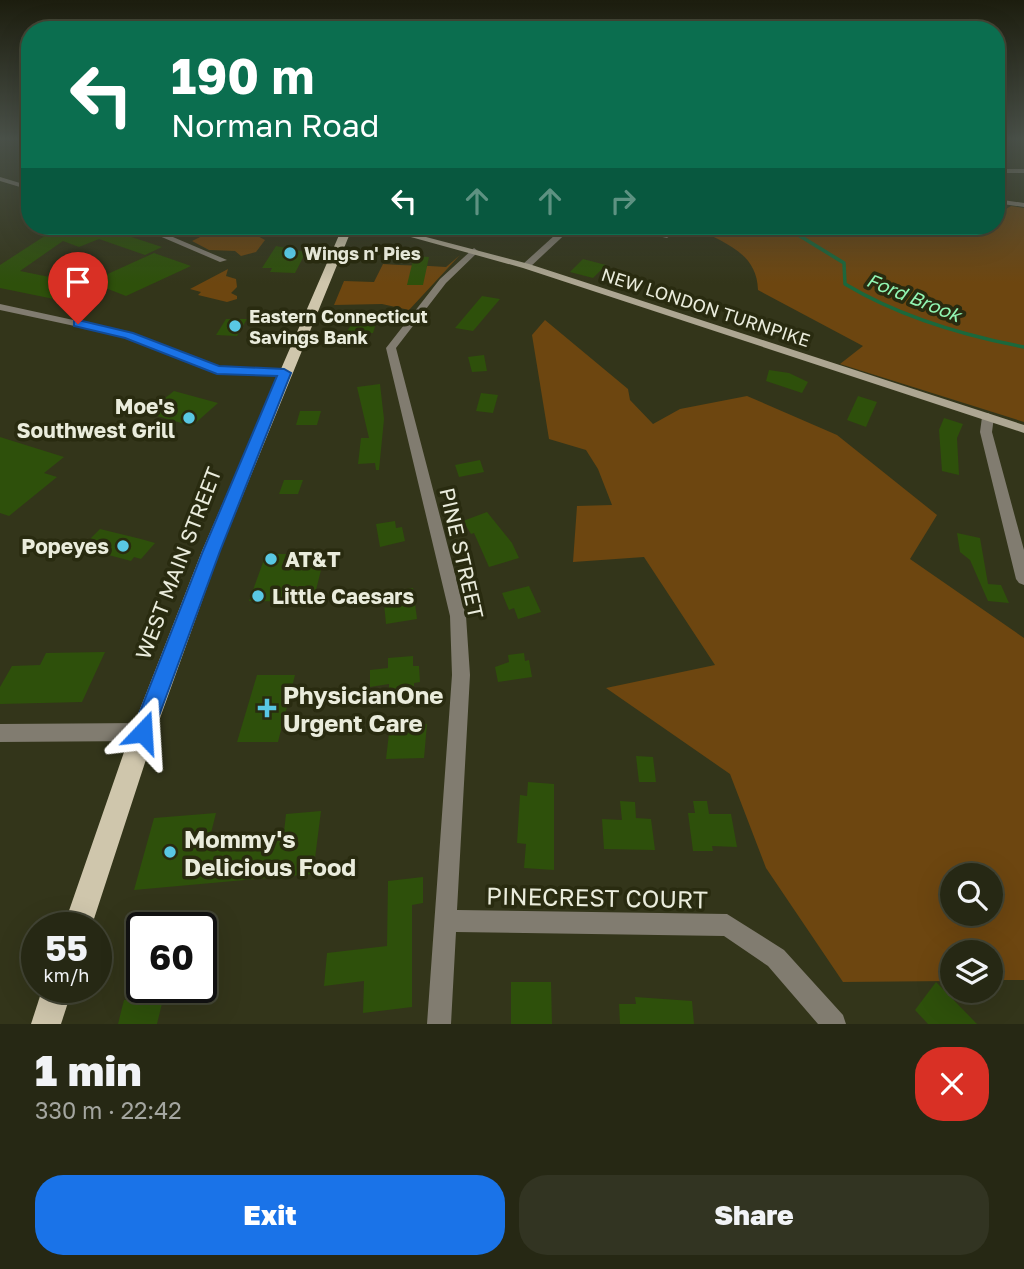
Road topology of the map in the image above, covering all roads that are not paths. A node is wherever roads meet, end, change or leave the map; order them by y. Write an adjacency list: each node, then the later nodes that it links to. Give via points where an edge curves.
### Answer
1 (1005, 202): 2 (street)
2 (1024, 205)
3 (162, 235): 8 (street)
4 (344, 235): 11 (main road, WEST MAIN STREET)
5 (410, 235): 7 (main road, NEW LONDON TURNPIKE)
6 (560, 235): 9 (street)
7 (474, 251): 9 (main road, NEW LONDON TURNPIKE); 18 (street, PINE STREET, via 443,281 391,348 458,616 461,674)
8 (223, 260)
9 (526, 266): 12 (main road, NEW LONDON TURNPIKE)
10 (0, 307): 11 (street, via 129,335 222,371)
11 (284, 373): 15 (main road, WEST MAIN STREET)
12 (988, 417): 13 (main road, NEW LONDON TURNPIKE); 14 (street, via 986,432)
13 (1024, 429)
14 (1024, 579)
15 (143, 732): 16 (street); 17 (main road, WEST MAIN STREET)
16 (0, 733)
17 (82, 912)
18 (446, 921): 21 (street, PINE STREET); 22 (street, PINECREST COURT, via 727,925 776,958)
19 (53, 1003): 20 (main road)
20 (46, 1024)
21 (439, 1024)
22 (834, 1024)

